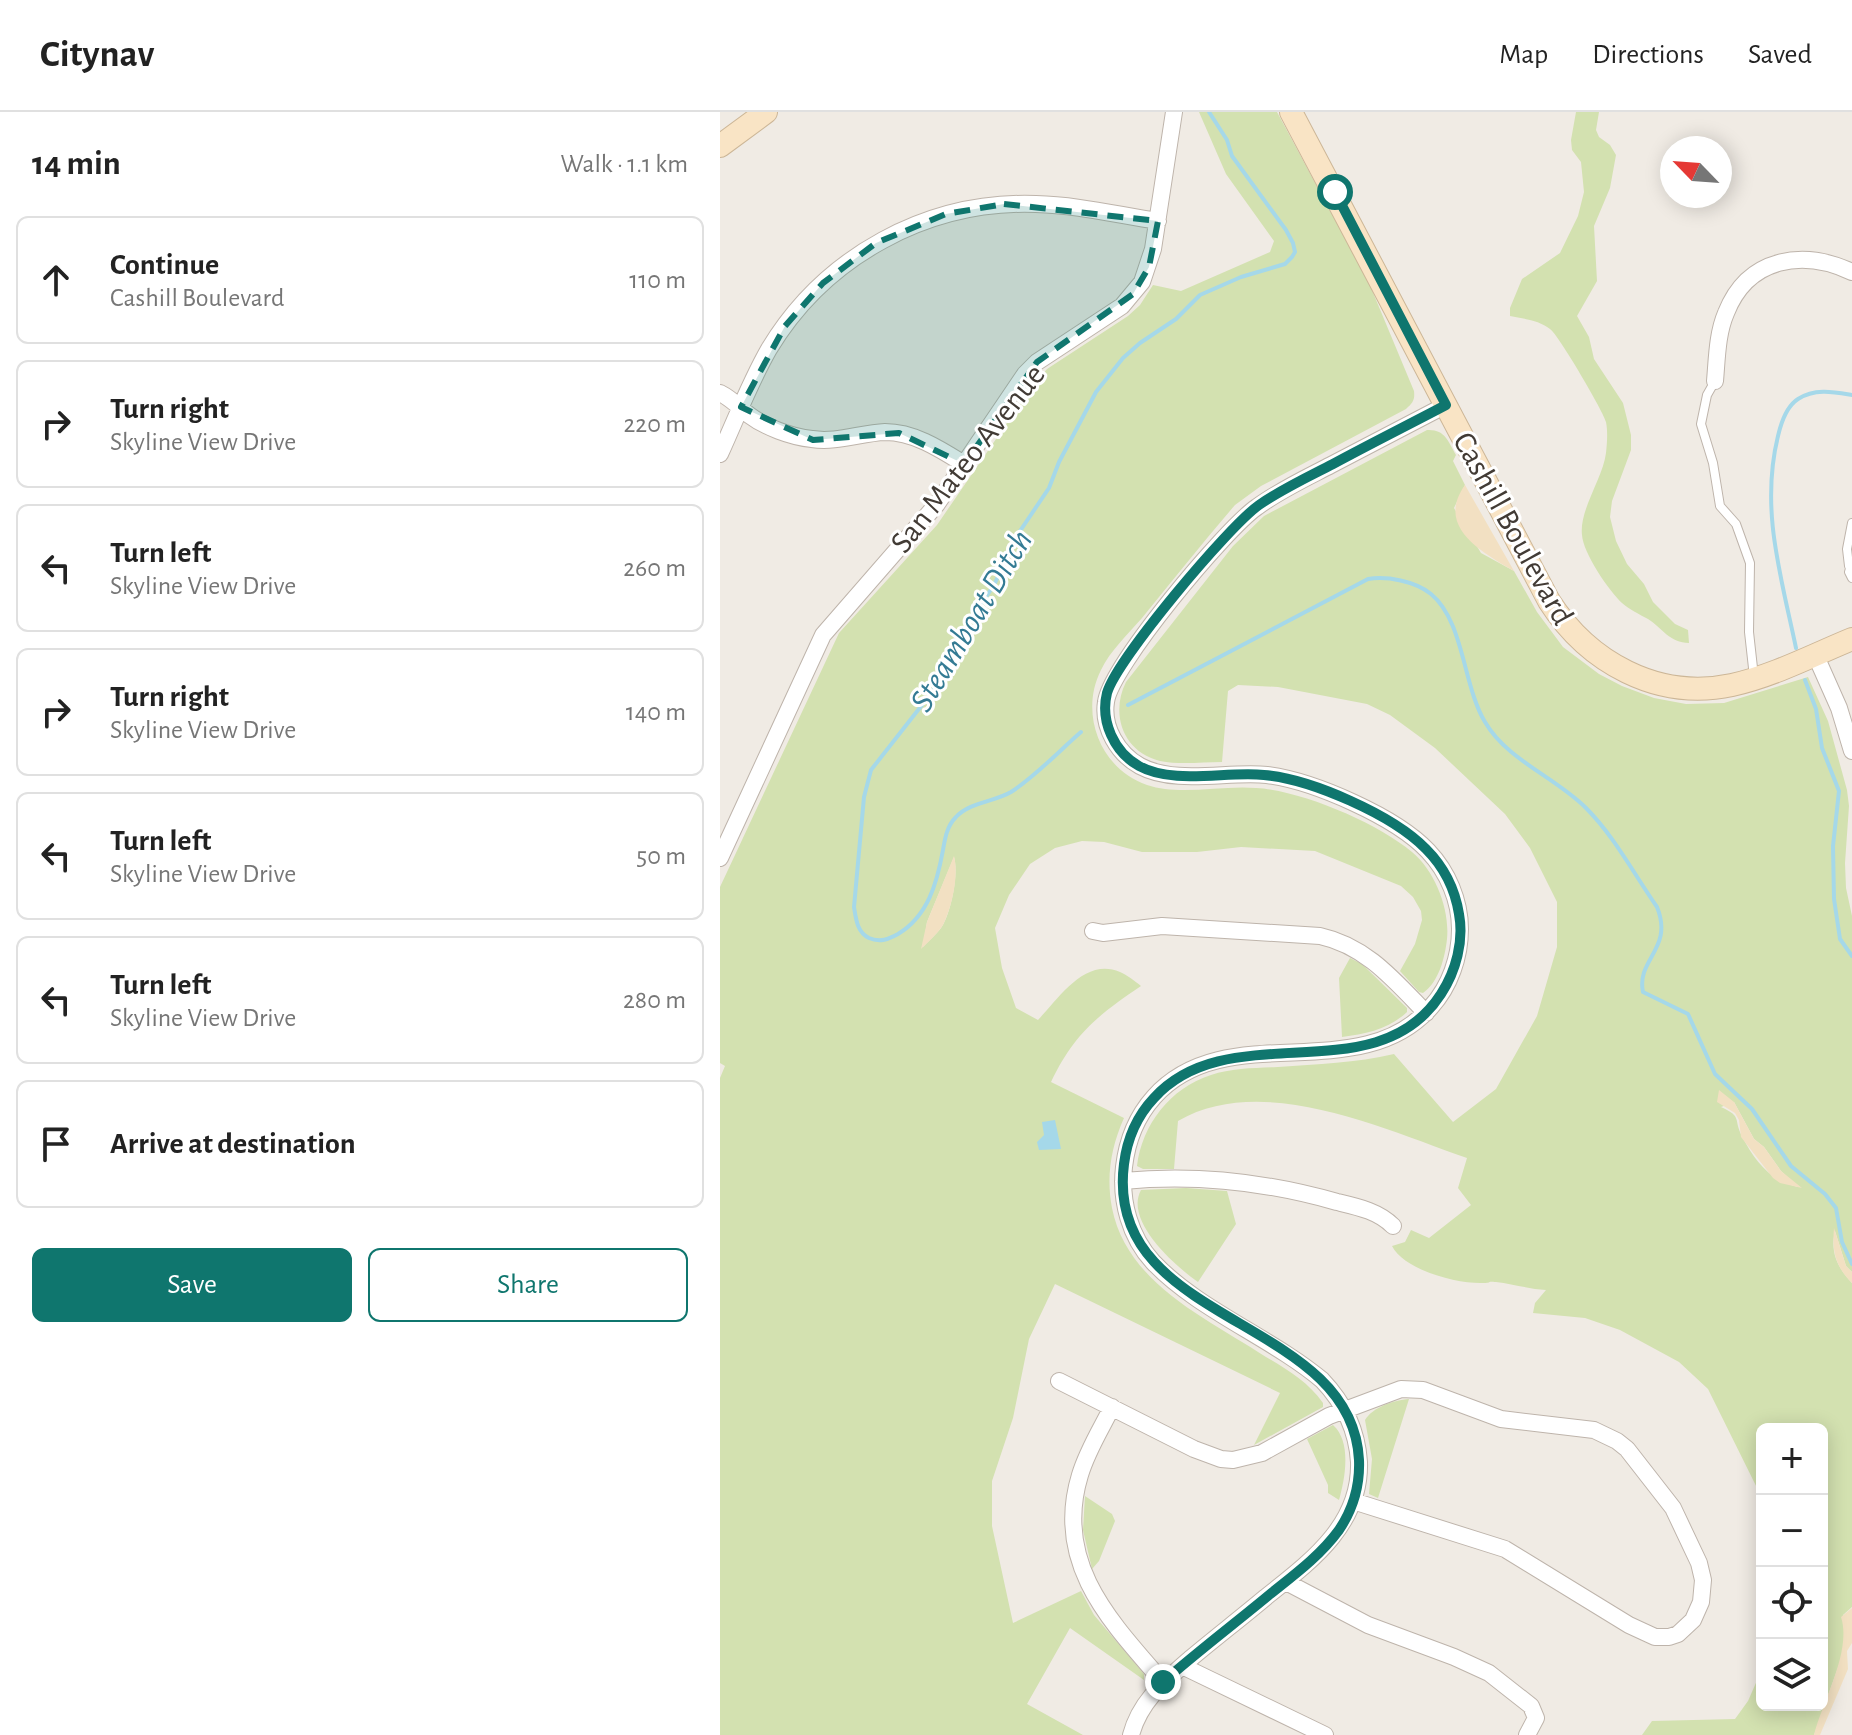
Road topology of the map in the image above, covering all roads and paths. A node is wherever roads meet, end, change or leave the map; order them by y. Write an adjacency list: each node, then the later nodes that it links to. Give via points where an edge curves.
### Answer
1 (766, 112): 4 (street)
2 (1174, 112): 5 (street, San Mateo Avenue)
3 (1291, 112): 9 (street, Cashill Boulevard)
4 (720, 146)
5 (1158, 221): 10 (street, via 1004,204 946,214 907,228 847,263 802,303 769,350); 12 (street, San Mateo Avenue, via 1149,267 1133,294 1037,362)
6 (1852, 272): 7 (street, via 1801,258 1780,262 1747,282 1726,311)
7 (1715, 381): 18 (lane, via 1701,424 1720,506 1736,524 1750,563)
8 (720, 393): 10 (street)
9 (1446, 405): 18 (street, Cashill Boulevard, via 1549,601 1594,653 1630,674 1668,686 1708,688); 22 (street, via 1279,492 1243,517 1122,663 1105,709 1118,747 1149,770 1292,780 1392,824 1429,852 1454,892 1460,925 1451,976)
10 (741, 407): 11 (street); 12 (street, via 759,421 797,436 827,440 899,433)
11 (720, 454)
12 (964, 464): 20 (street, San Mateo Avenue, via 929,515 823,635)
13 (1852, 523): 14 (lane, via 1847,549)
14 (1851, 565): 15 (lane)
15 (1852, 578)
16 (1852, 639): 17 (street, Cashill Boulevard)
17 (1815, 654): 18 (street, Cashill Boulevard); 19 (street)
18 (1754, 678)
19 (1852, 751)
20 (720, 858)
21 (1093, 931): 22 (street, via 1179,926 1337,939 1376,962)
22 (1426, 1013): 23 (street, via 1372,1045 1230,1058 1183,1073 1158,1093 1138,1120)
23 (1123, 1181): 24 (street, via 1196,1178 1256,1184 1368,1210); 27 (street, via 1130,1223 1153,1262 1174,1282 1312,1372)
24 (1393, 1226)
25 (1059, 1381): 26 (street)
26 (1112, 1407): 27 (street, via 1210,1456 1233,1460 1262,1453); 31 (street, via 1076,1490 1077,1550 1094,1597)
27 (1344, 1409): 28 (street, via 1358,1453); 28 (street, via 1413,1388 1501,1419 1580,1427 1617,1441 1673,1508 1692,1544 1703,1580 1701,1602 1686,1627 1669,1637 1650,1635 1505,1549)
28 (1353, 1501): 29 (street, via 1329,1542)
29 (1286, 1582): 30 (street); 34 (street, via 1377,1630 1481,1669 1531,1706 1536,1718)
30 (1182, 1666): 31 (street); 33 (street)
31 (1163, 1682): 32 (street, via 1140,1711)
32 (1131, 1735)
33 (1325, 1735)
34 (1527, 1735)

